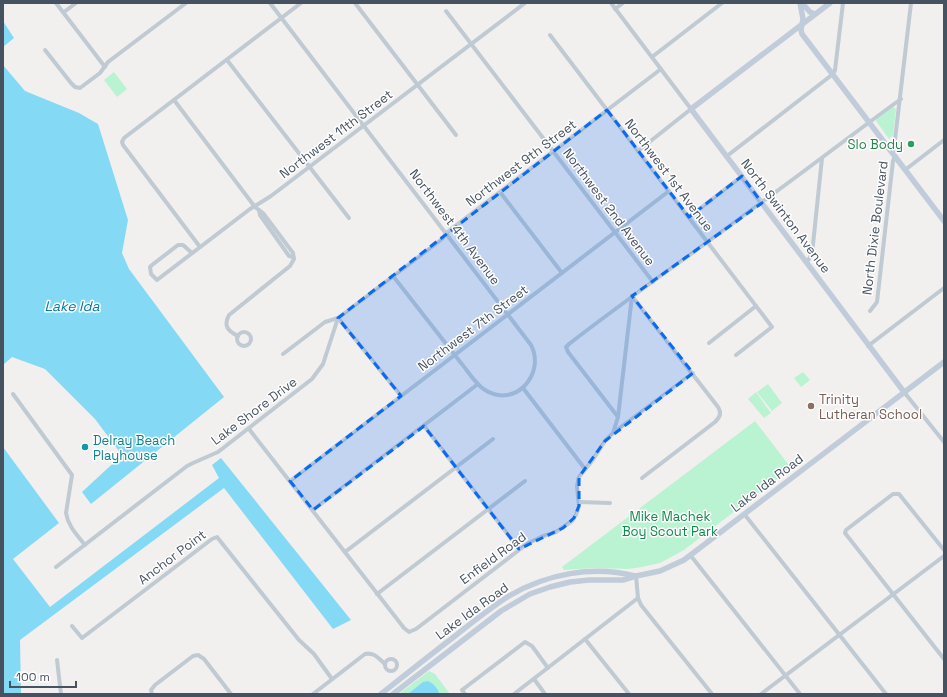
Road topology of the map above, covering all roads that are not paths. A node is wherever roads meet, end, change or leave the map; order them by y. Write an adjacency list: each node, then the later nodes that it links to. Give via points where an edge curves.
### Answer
1 (56, 3): 19 (street)
2 (76, 3): 19 (street)
3 (186, 3): 28 (street, via 108,62)
4 (270, 3): 21 (street, Northwest 4th Avenue)
5 (301, 3): 21 (street)
6 (355, 3): 31 (street)
7 (516, 3): 16 (street)
8 (525, 3): 16 (street, Northwest 11th Street)
9 (611, 3): 17 (street, North Swinton Avenue)
10 (622, 3): 17 (street)
11 (722, 3): 26 (street)
12 (801, 3): 20 (street); 22 (street)
13 (830, 3): 20 (street)
14 (843, 3): 30 (street)
15 (912, 3): 32 (street, North Dixie Boulevard)
16 (519, 8): 24 (street, Northwest 11th Street)
17 (615, 9): 26 (street, North Swinton Avenue)
18 (446, 11): 24 (street, Northwest 2nd Avenue)
19 (64, 12): 28 (street)
20 (815, 14): 22 (street)
21 (282, 18): 27 (street); 37 (street, Northwest 4th Avenue)
22 (803, 23): 30 (street, via 802,34); 34 (street)
23 (550, 35): 35 (street, Northwest 1st Avenue)
24 (472, 44): 31 (street, Northwest 11th Street); 40 (street, Northwest 2nd Avenue)
25 (46, 50): 28 (street, via 75,87 80,88)
26 (652, 57): 29 (street, North Swinton Avenue)
27 (227, 60): 33 (street); 45 (street)
28 (105, 67)
29 (661, 69): 34 (street, North Swinton Avenue); 35 (street, Northwest 9th Street)
30 (833, 74): 36 (street); 42 (street)
31 (418, 85): 37 (street, Northwest 11th Street); 38 (street)
32 (900, 99): 36 (street); 43 (street, North Dixie Boulevard)
33 (174, 100): 51 (street); 58 (street, via 122,142)
34 (691, 109): 41 (street); 42 (street, North Swinton Avenue)
35 (607, 110): 40 (street, Northwest 9th Street); 41 (street, Northwest 1st Avenue)
36 (870, 122): 43 (street); 44 (street)
37 (364, 125): 45 (street, Northwest 11th Street); 56 (street, Northwest 4th Avenue)
38 (456, 135)
39 (944, 140): 46 (street)
40 (554, 151): 49 (street, Northwest 9th Street); 55 (street, Northwest 2nd Avenue)
41 (638, 151): 48 (street, Northwest 1st Avenue)
42 (727, 156): 47 (street, North Swinton Avenue)
43 (895, 156): 46 (street); 67 (street, North Dixie Boulevard, via 877,302)
44 (822, 158): 50 (street); 60 (street, via 812,254)
45 (310, 167): 51 (street, Northwest 11th Street); 54 (street)
46 (905, 170): 53 (street)
47 (742, 176): 50 (street, North Swinton Avenue); 52 (street)
48 (669, 191): 52 (street, Northwest 1st Avenue); 55 (street, Northwest 7th Street)
49 (500, 192): 56 (street, Northwest 9th Street); 61 (street)
50 (762, 202): 57 (street); 60 (street, North Swinton Avenue)
51 (255, 207): 58 (street, Northwest 11th Street); 70 (street, via 263,213 293,253 294,259 290,266 229,315 226,326 230,332)
52 (688, 217): 57 (street, Northwest 1st Avenue)
53 (943, 217)
54 (349, 218)
55 (615, 232): 61 (street, Northwest 7th Street); 63 (street, Northwest 2nd Avenue)
56 (446, 233): 62 (street, Northwest 9th Street, via 442,239); 68 (street, Northwest 4th Avenue)
57 (707, 242): 63 (street); 66 (street, Northwest 1st Avenue)
58 (200, 247): 59 (street, Northwest 11th Street)
59 (192, 253): 59 (street, Northwest 11th Street, via 183,245 178,245 154,262 150,271 157,280)
60 (807, 262): 72 (street, North Swinton Avenue)
61 (562, 273): 68 (street, Northwest 7th Street)
62 (393, 276): 69 (street, Northwest 9th Street); 74 (street)
63 (653, 282): 65 (street)
64 (944, 288): 72 (street)
65 (632, 296): 77 (street); 83 (street, Enfield Road); 83 (street, via 566,347)
66 (756, 306): 71 (street); 75 (street, Northwest 1st Avenue, via 772,327)
67 (870, 311)
68 (508, 314): 74 (street, Northwest 7th Street); 79 (street, Northwest 4th Avenue, via 532,345 535,355 534,372)
69 (338, 318): 73 (street, Northwest 9th Street, via 325,322); 82 (street); 85 (street, Lake Shore Drive, via 323,364 314,377)
70 (238, 336)
71 (709, 343)
72 (868, 346): 80 (street, North Swinton Avenue)
73 (283, 354)
74 (454, 355): 78 (street); 82 (street, Northwest 7th Street)
75 (736, 355)
76 (944, 362): 80 (street, Lake Ida Road)
77 (692, 374): 86 (street); 91 (street, via 718,407 720,415 716,422)
78 (478, 384): 79 (street, via 485,390 499,395); 84 (street)
79 (523, 388): 90 (street)
80 (904, 392): 88 (street, North Swinton Avenue); 98 (street, Lake Ida Road)
81 (13, 394): 99 (street, via 72,475 66,517)
82 (401, 396): 92 (street, Northwest 7th Street)
83 (618, 417): 86 (street, Enfield Road)
84 (424, 426): 89 (street); 97 (street)
85 (249, 429): 92 (street); 99 (street, Lake Shore Drive, via 218,452 187,466)
86 (613, 434): 90 (street, Enfield Road)
87 (493, 439): 89 (street)
88 (944, 442)
89 (456, 467): 96 (street); 102 (street)
90 (585, 469): 94 (street, Enfield Road, via 577,483)
91 (642, 478)
92 (290, 481): 97 (street)
93 (525, 481): 96 (street)
94 (579, 502): 95 (street); 100 (street, Enfield Road, via 576,515 570,523)
95 (610, 503)
96 (488, 509): 100 (street); 107 (street)
97 (313, 510): 102 (street)
98 (745, 514): 103 (street, Lake Ida Road); 113 (street)
99 (85, 545): 105 (street, Lake Shore Drive)
100 (519, 549): 107 (street, Enfield Road, via 409,632)
101 (944, 550): 108 (street, via 899,494 893,494 846,530)
102 (345, 552): 107 (street)
103 (691, 556): 106 (street, Lake Ida Road, via 667,569); 121 (street)
104 (944, 556): 108 (street)
105 (56, 567)
106 (636, 576): 109 (street); 110 (street, Lake Ida Road, via 615,572 569,574 527,587); 111 (street, Lake Ida Road, via 622,580 589,580 560,584 530,594)
107 (377, 594)
108 (894, 594): 113 (street); 116 (street)
109 (638, 598): 114 (street); 134 (street)
110 (497, 604): 111 (street); 115 (street, Lake Ida Road)
111 (501, 611): 119 (street, Lake Ida Road)
112 (72, 626): 122 (street, Anchor Point, via 82,638 217,537)
113 (839, 635): 121 (street); 137 (street)
114 (586, 639): 120 (street); 133 (street)
115 (436, 651): 119 (street); 129 (street, Lake Ida Road)
116 (944, 659)
117 (57, 660): 125 (street)
118 (385, 664): 122 (street, via 375,655 365,654)
119 (432, 664): 130 (street, Lake Ida Road)
120 (548, 668): 123 (street); 124 (street, via 532,646 525,642)
121 (786, 676): 135 (street); 136 (street)
122 (332, 679): 128 (street)
123 (534, 679): 131 (street); 132 (street)
124 (463, 692)
125 (61, 694)
126 (152, 694): 127 (street, via 151,690 155,685 192,656 198,655)
127 (231, 694)
128 (313, 694)
129 (381, 694)
130 (393, 694)
131 (514, 694)
132 (546, 694)
133 (629, 694)
134 (712, 694)
135 (761, 694)
136 (800, 694)
137 (886, 694)

